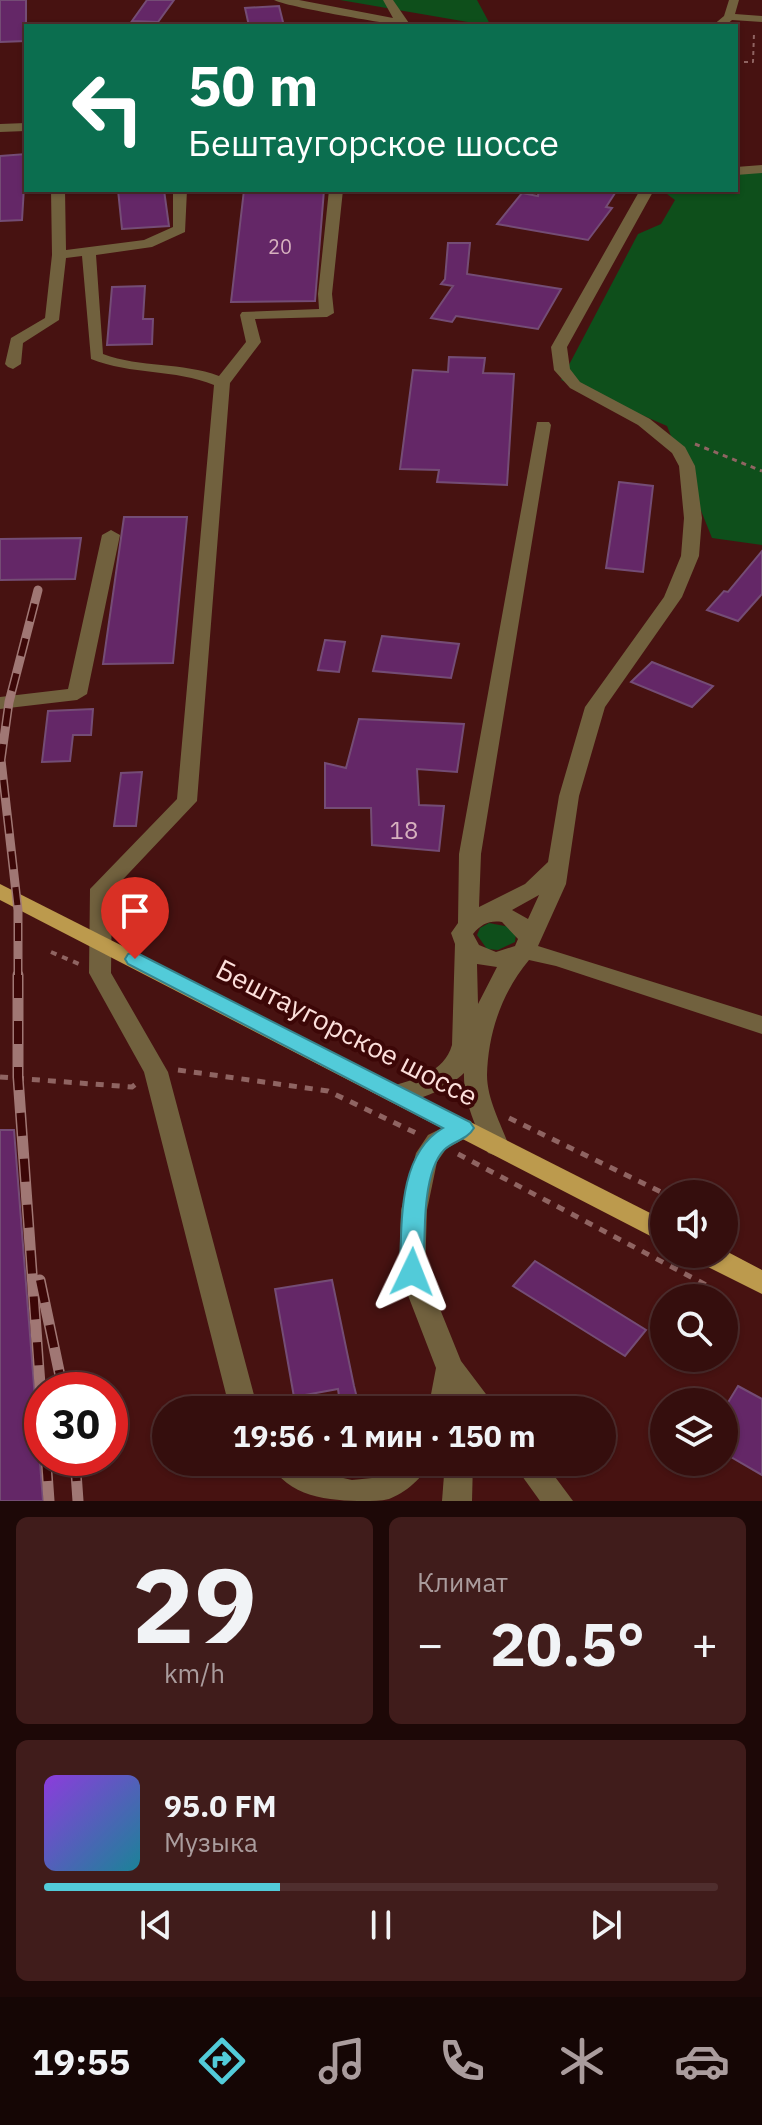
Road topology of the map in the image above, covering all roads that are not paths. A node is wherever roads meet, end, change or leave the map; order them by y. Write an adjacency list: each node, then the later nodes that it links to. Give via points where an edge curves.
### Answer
1 (279, 0): 4 (street)
2 (388, 0): 9 (street)
3 (734, 0): 6 (street)
4 (341, 10): 7 (street); 8 (street)
5 (757, 16): 6 (street)
6 (729, 17): 10 (street)
7 (341, 24)
8 (395, 24)
9 (402, 24)
10 (720, 24)
11 (24, 127): 12 (street)
12 (0, 128)
13 (762, 169): 14 (street)
14 (738, 171)
15 (58, 192): 20 (street)
16 (180, 192): 19 (street, via 180,229 147,244)
17 (336, 192): 22 (street, via 327,313 247,315 254,342)
18 (646, 192): 26 (street, via 559,347 562,370 575,385 644,422 679,450 690,490 690,556 673,597 595,707 569,796)
19 (89, 252): 20 (street); 22 (street, via 96,356 112,364 183,369)
20 (59, 255): 21 (street, via 52,320 16,341)
21 (13, 364)
22 (222, 383): 38 (street, via 187,801 101,889 100,973 154,1069)
23 (543, 425): 28 (street, via 470,854)
24 (111, 535): 25 (street, via 77,694)
25 (0, 703)
26 (560, 859): 28 (street, via 546,880); 29 (street, via 555,884)
27 (0, 891): 31 (main road, Бештаугорское шоссе)
28 (472, 927): 29 (street, via 499,913 515,918 526,927); 29 (street, via 476,956 510,959); 31 (street, via 466,1044 457,1066 437,1080)
29 (527, 945): 30 (street); 33 (street, via 501,978 485,1016 475,1076)
30 (762, 1025)
31 (398, 1094): 32 (main road, Бештаугорское шоссе)
32 (462, 1128): 33 (main road, Бештаугорское шоссе); 37 (street, via 437,1142 425,1160 414,1210 412,1272)
33 (497, 1146): 34 (main road, Бештаугорское шоссе)
34 (650, 1225)
35 (734, 1268): 36 (main road)
36 (762, 1283)
37 (450, 1368): 39 (street); 40 (street)
38 (240, 1396)
39 (445, 1396)
40 (470, 1396)
41 (306, 1476): 42 (street, via 353,1495 375,1491)
42 (396, 1476)
43 (458, 1476): 45 (street)
44 (537, 1476): 46 (street)
45 (457, 1501)
46 (558, 1501)

